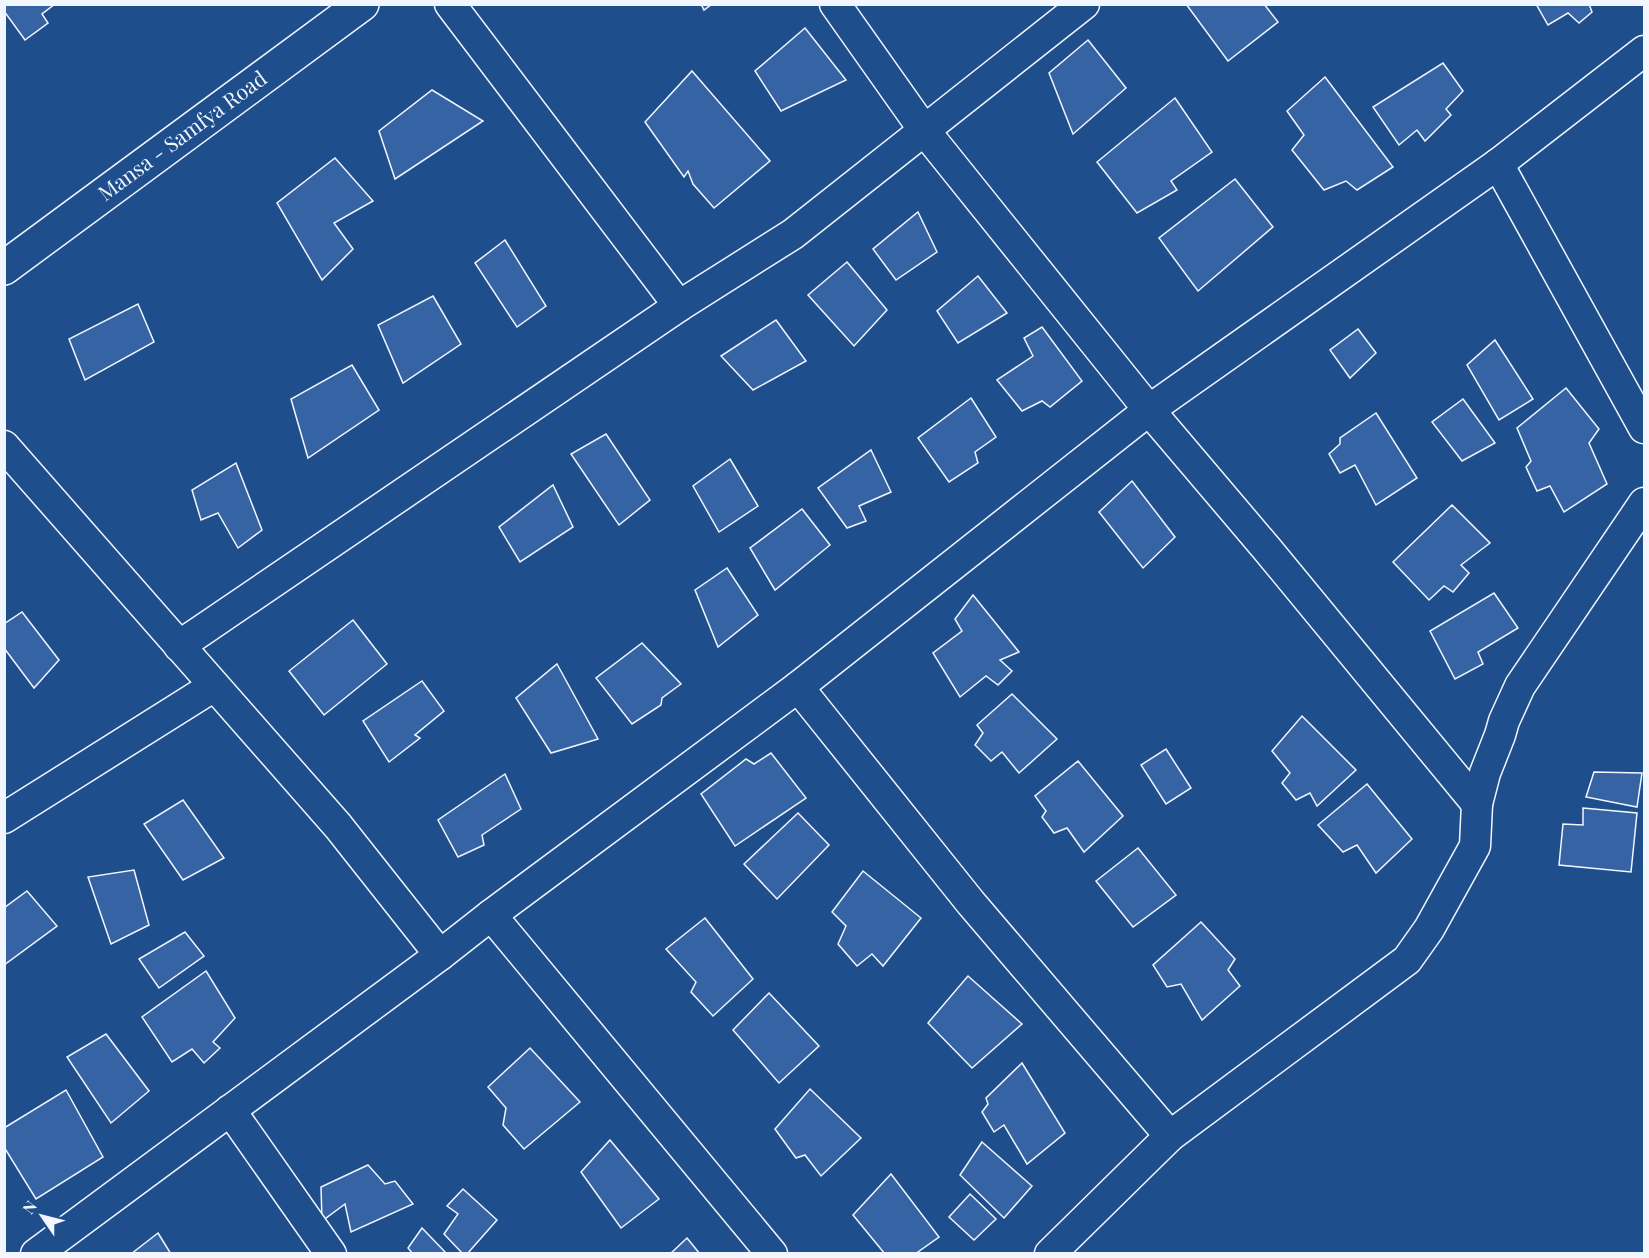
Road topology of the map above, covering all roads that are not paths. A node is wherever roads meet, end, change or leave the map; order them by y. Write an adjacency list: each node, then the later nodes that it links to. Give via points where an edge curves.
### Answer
1 (362, 4): 8 (main road, Mansa - Samfya Road)
2 (450, 4): 9 (street)
3 (835, 4): 6 (street)
4 (1084, 4): 6 (street)
5 (1644, 51): 7 (street)
6 (924, 130): 9 (street, via 793,234); 10 (street)
7 (1498, 164): 10 (street); 11 (street)
8 (4, 268)
9 (679, 306): 14 (street)
10 (1149, 410): 16 (street); 17 (street)
11 (1644, 429)
12 (4, 446): 14 (street)
13 (1644, 502): 17 (street, via 1520,686 1485,773)
14 (179, 646): 15 (street)
15 (214, 686): 18 (street); 20 (street, via 338,826)
16 (798, 687): 19 (street); 22 (street, via 971,903)
17 (1477, 804): 22 (street, via 1475,846 1407,960)
18 (4, 818)
19 (491, 915): 20 (street); 25 (street)
20 (440, 955): 21 (street)
21 (230, 1110): 23 (street); 24 (street)
22 (1170, 1136): 26 (street)
23 (36, 1254)
24 (331, 1254)
25 (772, 1254)
26 (1050, 1254)

